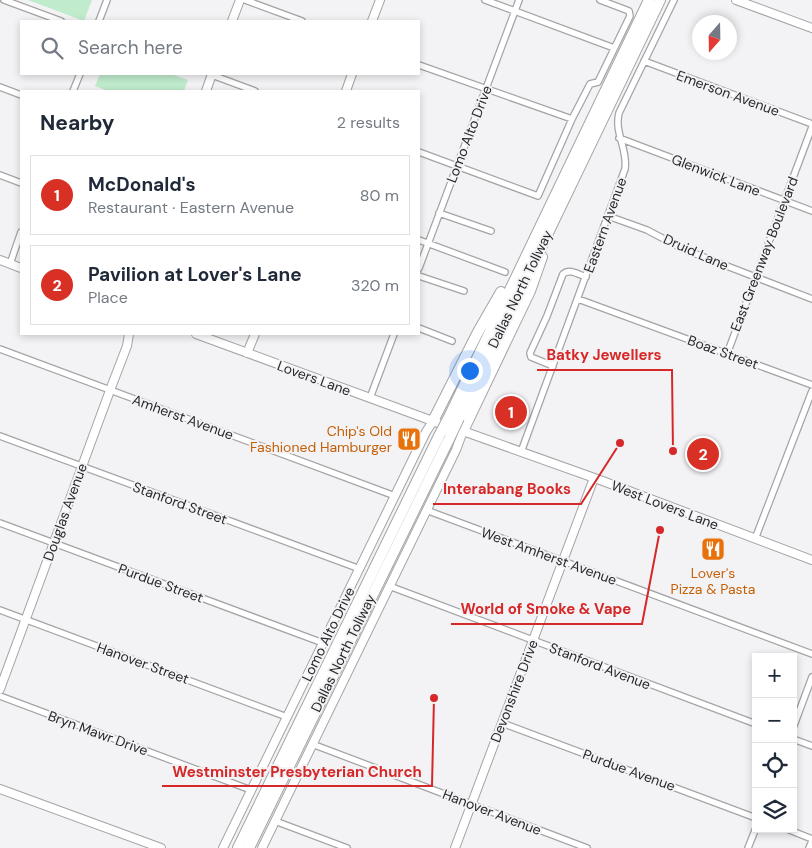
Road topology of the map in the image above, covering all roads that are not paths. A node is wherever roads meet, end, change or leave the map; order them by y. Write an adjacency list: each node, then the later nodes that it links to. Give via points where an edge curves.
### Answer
1 (4, 0): 14 (street)
2 (107, 0): 15 (street)
3 (240, 0): 16 (street)
4 (245, 0): 17 (street)
5 (380, 0): 18 (street)
6 (485, 0): 13 (street)
7 (519, 0): 13 (street, Lomo Alto Drive)
8 (600, 0): 20 (street, via 630,13)
9 (649, 0): 54 (highway, Dallas North Tollway)
10 (660, 0): 46 (highway, Dallas North Tollway)
11 (674, 0): 21 (street, Eastern Avenue)
12 (736, 0): 19 (street)
13 (514, 11): 20 (street); 27 (street, Lomo Alto Drive)
14 (59, 20)
15 (100, 20)
16 (232, 20)
17 (299, 20)
18 (372, 20)
19 (812, 28)
20 (614, 48): 33 (street, via 598,82 590,84)
21 (644, 61): 34 (street, Emerson Avenue); 35 (street, Eastern Avenue, via 619,113 617,128)
22 (420, 64): 27 (street)
23 (80, 75): 28 (street)
24 (212, 75): 29 (street); 30 (street)
25 (352, 75): 31 (street)
26 (0, 87): 32 (street)
27 (486, 89): 33 (street); 37 (street, Lomo Alto Drive)
28 (73, 90)
29 (206, 90)
30 (252, 90)
31 (346, 90)
32 (20, 95)
33 (572, 119): 37 (street, via 538,196)
34 (812, 126): 40 (street, East Greenway Boulevard)
35 (620, 138): 40 (street, Glenwick Lane); 43 (street, Eastern Avenue, via 625,169)
36 (420, 152): 37 (street)
37 (456, 166): 42 (street, Lomo Alto Drive)
38 (0, 175): 39 (street)
39 (20, 183)
40 (785, 201): 41 (street, Glenwick Lane); 57 (street, East Greenway Boulevard)
41 (812, 211)
42 (439, 213): 44 (street); 48 (street, Lomo Alto Drive)
43 (608, 216): 56 (street, Eastern Avenue); 57 (street, Druid Lane)
44 (491, 231)
45 (20, 235): 50 (street)
46 (547, 235): 77 (highway, Dallas North Tollway); 79 (highway, via 530,291)
47 (420, 240): 48 (street)
48 (428, 244): 51 (street, Lomo Alto Drive); 53 (street)
49 (0, 260): 50 (street)
50 (10, 264): 52 (street)
51 (420, 265)
52 (20, 268)
53 (504, 272)
54 (518, 272): 77 (highway, Dallas North Tollway); 78 (highway, via 502,290 478,332)
55 (420, 276): 58 (street)
56 (586, 277): 59 (street, Eastern Avenue); 72 (street, via 571,271 563,274 530,353 531,357)
57 (756, 278): 60 (street, Druid Lane); 71 (street, East Greenway Boulevard)
58 (464, 291)
59 (578, 299): 71 (street, Boaz Street); 72 (street, Eastern Avenue)
60 (812, 299)
61 (420, 328): 67 (street)
62 (129, 335): 68 (street, Douglas Avenue)
63 (133, 335): 68 (street)
64 (199, 335): 70 (street, Lovers Lane)
65 (255, 335): 70 (street)
66 (394, 335): 76 (street)
67 (452, 341)
68 (127, 346): 74 (street, Douglas Avenue)
69 (0, 349): 74 (street, Amherst Avenue)
70 (248, 353): 76 (street, Lovers Lane)
71 (727, 354): 73 (street, Boaz Street)
72 (553, 366): 82 (street, Eastern Avenue)
73 (812, 385)
74 (111, 390): 83 (street, Douglas Avenue); 85 (street, Amherst Avenue)
75 (812, 391): 88 (street)
76 (370, 398): 78 (street, Lovers Lane)
77 (454, 416): 81 (highway, Dallas North Tollway, bridge)
78 (433, 421): 79 (street, West Lovers Lane); 85 (street, Lomo Alto Drive)
79 (463, 431): 82 (street, West Lovers Lane); 86 (street)
80 (0, 436): 83 (street, Stanford Street)
81 (444, 438): 119 (highway, Dallas North Tollway); 120 (highway, Dallas North Tollway)
82 (521, 452): 84 (street, West Lovers Lane)
83 (82, 467): 89 (street, Douglas Avenue); 92 (street, Stanford Street)
84 (594, 478): 88 (street, West Lovers Lane); 91 (street, Devonshire Drive)
85 (395, 496): 92 (street, Lomo Alto Drive)
86 (426, 510): 91 (street, West Amherst Avenue); 93 (street)
87 (0, 523): 89 (street, Purdue Street)
88 (754, 538): 90 (street, West Lovers Lane)
89 (54, 543): 95 (street, Douglas Avenue); 97 (street, Purdue Street)
90 (812, 560)
91 (563, 561): 96 (street, Devonshire Drive); 98 (street, West Amherst Avenue)
92 (360, 569): 97 (street, Lomo Alto Drive)
93 (389, 586): 96 (street, Stanford Avenue); 107 (street)
94 (0, 610): 95 (street, Hanover Street)
95 (26, 620): 100 (street, Douglas Avenue); 102 (street, Hanover Street)
96 (534, 641): 104 (street, Devonshire Drive); 105 (street, Stanford Avenue)
97 (323, 643): 102 (street, Lomo Alto Drive)
98 (812, 654)
99 (812, 677): 103 (street)
100 (0, 689)
101 (0, 696): 110 (street, Bryn Mawr Drive)
102 (287, 717): 110 (street, Lomo Alto Drive)
103 (797, 717)
104 (502, 723): 111 (street, Devonshire Drive); 112 (street, Purdue Avenue)
105 (752, 723)
106 (797, 740): 108 (street)
107 (312, 744): 111 (street, Hanover Avenue); 113 (street)
108 (812, 746)
109 (0, 788): 117 (street)
110 (251, 790): 118 (street, Lomo Alto Drive)
111 (471, 804): 123 (street, Devonshire Drive); 124 (street, Hanover Avenue)
112 (752, 817)
113 (275, 822): 121 (street); 122 (street)
114 (754, 833): 125 (street)
115 (796, 833): 116 (street)
116 (812, 840): 126 (street)
117 (161, 848)
118 (223, 848)
119 (238, 848)
120 (248, 848)
121 (262, 848)
122 (347, 848)
123 (455, 848)
124 (587, 848)
125 (748, 848)
126 (809, 848)

